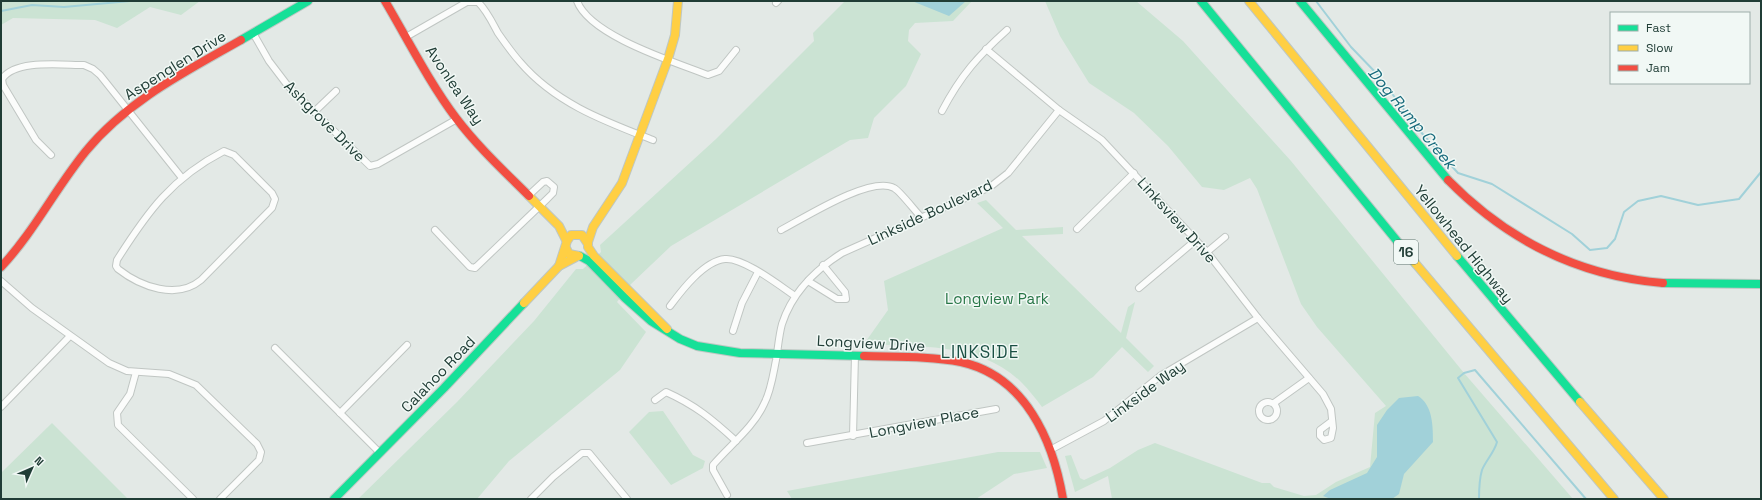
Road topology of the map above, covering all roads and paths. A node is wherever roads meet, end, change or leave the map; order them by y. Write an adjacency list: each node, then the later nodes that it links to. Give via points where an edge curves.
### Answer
1 (308, 1): 9 (main road, Aspenglen Drive)
2 (385, 1): 10 (main road, Avonlea Way)
3 (577, 1): 13 (street, via 592,19 612,34 631,46)
4 (678, 1): 13 (main road, via 675,35)
5 (1201, 1): 79 (main road, 16, via 1466,325)
6 (1248, 1): 71 (main road, Yellowhead Highway / 16, via 1493,301)
7 (1300, 1): 46 (main road, via 1436,167 1471,202 1510,232 1535,247 1565,260 1611,275 1658,282)
8 (1007, 30): 11 (street)
9 (253, 33): 16 (main road, Aspenglen Drive, via 166,83); 18 (street, Ashgrove Drive, via 281,78)
10 (406, 38): 19 (main road, Avonlea Way); 20 (street, via 467,2 478,2 510,49 536,79 573,106)
11 (986, 49): 15 (street, Linksview Drive); 17 (street, via 961,78)
12 (736, 50): 13 (street, via 719,71 708,75)
13 (668, 59): 20 (main road)
14 (336, 91): 18 (street)
15 (1059, 110): 23 (street, Linksview Drive, via 1102,140); 27 (street, Linkside Boulevard, via 1008,174 990,187)
16 (127, 111): 22 (street, via 96,71 89,66 37,65 4,75 3,85 36,140); 24 (street); 42 (main road, Aspenglen Drive, via 99,135 84,153 19,247)
17 (942, 111)
18 (314, 112): 19 (street, Ashgrove Drive, via 370,166 378,164)
19 (457, 119): 25 (main road, Avonlea Way)
20 (640, 134): 21 (street); 29 (main road, via 622,183)
21 (653, 140)
22 (51, 155)
23 (1134, 173): 30 (street); 35 (street, Linksview Drive)
24 (182, 178): 24 (street, via 153,206 116,263 121,271 156,288 181,290 196,284 275,203 272,193 227,151 218,154)
25 (529, 195): 26 (main road, Avonlea Way); 26 (street, via 543,182 552,183 552,193)
26 (539, 205): 28 (main road, Avonlea Way); 31 (street, via 476,268 470,266)
27 (921, 217): 32 (street, via 894,188 876,184 851,193); 40 (street, Linkside Boulevard, via 842,253)
28 (559, 226): 33 (main road, Avonlea Way); 36 (main road, Avonlea Way)
29 (593, 227): 33 (main road); 37 (main road)
30 (1076, 229)
31 (434, 230)
32 (781, 230)
33 (577, 234): 36 (main road); 37 (main road, via 585,237)
34 (1225, 237): 38 (street)
35 (1196, 240): 38 (street, Linksview Drive); 47 (street)
36 (566, 244): 39 (main road, via 569,254); 41 (main road, Calahoo Road)
37 (588, 244): 39 (main road, via 585,253); 53 (main road, Longview Drive, via 594,256)
38 (1208, 252): 50 (street, Linksview Drive)
39 (578, 256): 41 (main road, Calahoo Road); 53 (main road, Longview Drive, via 589,261 645,318)
40 (823, 265): 44 (street, Linkside Boulevard); 44 (street, via 845,292 846,299 837,298)
41 (559, 266): 70 (main road, Calahoo Road)
42 (1, 267)
43 (758, 272): 48 (street); 49 (street, via 739,261 725,259 708,266 688,282); 51 (street, via 742,303)
44 (808, 281): 48 (street, Linkside Boulevard)
45 (1, 282): 52 (street)
46 (1761, 284)
47 (1139, 288)
48 (796, 296): 56 (street, Linkside Boulevard, via 782,325)
49 (670, 306)
50 (1258, 318): 59 (street, Linksview Drive); 69 (street, Linkside Way, via 1160,376 1104,421)
51 (733, 331)
52 (70, 336): 58 (street, via 109,363); 62 (street)
53 (673, 336): 56 (main road, Longview Drive, via 696,346 721,352)
54 (407, 345): 64 (street)
55 (275, 348): 64 (street)
56 (777, 354): 57 (main road, Longview Drive); 67 (street, Linkside Boulevard, via 765,404 756,419)
57 (855, 355): 66 (street, Longview Place); 69 (main road, Longview Drive, via 948,361 968,364 995,376 1011,388 1035,416)
58 (136, 372): 73 (street, via 130,394 117,413 118,425); 74 (street, via 169,374 189,382 202,390 257,444 261,452 259,460)
59 (1309, 378): 61 (street); 65 (street, Linksview Drive, via 1328,402)
60 (655, 400): 67 (street, via 666,392 684,400 708,415)
61 (1274, 403)
62 (1, 407)
63 (996, 409): 66 (street, Longview Place)
64 (340, 413): 70 (street)
65 (1332, 421)
66 (853, 436): 68 (street, Longview Place)
67 (736, 441): 72 (street, Linkside Boulevard, via 714,465 713,470)
68 (807, 443)
69 (1052, 449): 78 (main road, Longview Drive)
70 (380, 453): 75 (main road, Calahoo Road)
71 (1632, 462): 80 (main road, Yellowhead Highway / 16); 81 (main road)
72 (727, 495)
73 (193, 499)
74 (220, 499)
75 (334, 499)
76 (531, 499): 77 (street, via 582,453 589,453)
77 (627, 499)
78 (1063, 499)
79 (1614, 499)
80 (1664, 499)
81 (1668, 499)

